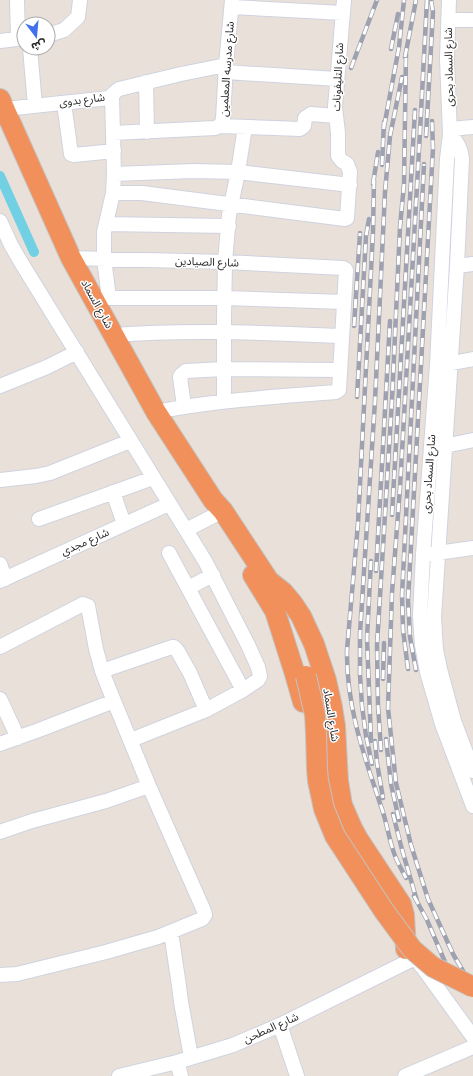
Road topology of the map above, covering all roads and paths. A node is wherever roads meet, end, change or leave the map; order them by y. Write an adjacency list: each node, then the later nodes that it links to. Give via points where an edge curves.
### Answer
1 (17, 0): 7 (street)
2 (80, 0): 10 (street, via 78,17 64,30)
3 (450, 0): 8 (street, شارع السماد بحرى)
4 (232, 3): 5 (street); 14 (street, شارع مدرسه المعلمين)
5 (287, 5): 6 (street)
6 (343, 7): 15 (street, شارع التليفونات)
7 (19, 16)
8 (448, 20): 9 (street); 25 (street, شارع السماد بحرى)
9 (473, 20)
10 (56, 32)
11 (16, 39): 12 (street)
12 (0, 41)
13 (31, 56): 20 (street)
14 (226, 69): 15 (street, شارع بدوى); 16 (street, شارع بدوى, via 181,74); 22 (street, شارع مدرسه المعلمين, via 223,119)
15 (337, 79): 21 (street, شارع التليفونات)
16 (146, 82): 17 (street, شارع بدوى, via 119,89); 26 (street)
17 (112, 96): 18 (street, شارع بدوى); 27 (street)
18 (64, 103): 20 (street, شارع بدوى); 28 (street, via 71,154)
19 (2, 104): 20 (street, شارع بدوى); 37 (highway, شارع السماد)
20 (35, 106)
21 (336, 116): 23 (street, via 311,114 305,118 304,126 300,129); 31 (street, شارع التليفونات, via 338,156 350,168)
22 (220, 126): 23 (street); 26 (street, شارع مدرسه المعلمين)
23 (244, 127): 29 (street)
24 (473, 127): 25 (street)
25 (450, 131): 41 (street, شارع السماد بحرى, via 461,151 462,159); 50 (street, شارع السماد بحرى, via 447,159)
26 (147, 132): 27 (street, شارع مدرسه المعلمين)
27 (113, 133): 28 (street)
28 (114, 151): 30 (street)
29 (238, 172): 30 (street); 31 (street); 33 (street)
30 (114, 174): 32 (street)
31 (350, 185): 33 (street, شارع التليفونات, via 348,216 345,219)
32 (113, 192): 33 (street); 34 (street)
33 (231, 204): 35 (street)
34 (106, 224): 35 (street); 38 (street)
35 (229, 226): 39 (street)
36 (2, 229): 48 (street)
37 (71, 258): 38 (street, شارع الصيادين); 42 (highway, شارع السماد)
38 (104, 259): 39 (street, شارع الصيادين); 42 (street)
39 (226, 262): 43 (street); 44 (street, شارع الصيادين, via 345,268)
40 (473, 264): 41 (street)
41 (457, 266): 50 (street, شارع السماد بحرى)
42 (101, 298): 43 (street); 46 (highway, شارع السماد)
43 (224, 298): 44 (street); 45 (street)
44 (344, 302): 47 (street)
45 (224, 332): 46 (street, via 150,332); 47 (street); 51 (street)
46 (114, 335): 56 (highway, شارع السماد)
47 (342, 336): 52 (street)
48 (77, 352): 53 (street, via 47,368); 57 (street)
49 (473, 359): 50 (street)
50 (444, 364): 59 (street, شارع السماد بحرى)
51 (224, 369): 52 (street); 54 (street); 55 (street, via 186,371 180,375)
52 (340, 370): 54 (street, via 339,390 336,392)
53 (0, 386)
54 (224, 401): 55 (street)
55 (184, 406): 56 (street)
56 (156, 412): 64 (highway, شارع السماد)
57 (130, 440): 60 (street); 61 (street, via 50,473)
58 (473, 440): 59 (street)
59 (438, 447): 70 (street, شارع السماد بحرى); 71 (street, شارع السماد بحرى)
60 (153, 478): 62 (street); 63 (street)
61 (0, 480)
62 (113, 492): 65 (street); 66 (street)
63 (169, 504): 66 (street, شارع مجدي); 67 (street)
64 (217, 509): 67 (street); 75 (highway, شارع السماد); 77 (highway, شارع السماد)
65 (39, 519)
66 (124, 524): 74 (street, شارع مجدي)
67 (186, 530): 73 (street)
68 (473, 548): 70 (street)
69 (169, 552): 76 (street)
70 (437, 553): 71 (street); 79 (street, شارع السماد بحرى, via 434,617 436,650)
71 (423, 555): 79 (street, شارع السماد بحرى, via 420,616 422,645)
72 (0, 564): 74 (street)
73 (213, 575): 76 (street); 82 (street, via 258,667 258,680)
74 (2, 580)
75 (269, 581): 81 (highway, via 296,629); 95 (highway, شارع السماد, via 293,604 314,644 332,707 342,805 358,839 401,904)
76 (188, 588): 82 (street)
77 (275, 610): 81 (highway); 95 (highway, شارع السماد, via 303,700 308,775 317,812 352,874)
78 (0, 647): 80 (street, via 85,604 88,606)
79 (433, 670): 86 (street, شارع السماد بحرى)
80 (102, 672): 84 (street); 85 (street, via 174,647 190,673)
81 (310, 674): 97 (highway, via 322,700 327,776 332,804 342,827 390,906 416,942 438,960); 98 (highway, bridge, via 318,781 324,809 335,836 412,949 433,967)
82 (243, 690): 85 (street)
83 (0, 699): 87 (street)
84 (114, 700): 87 (street); 88 (street)
85 (206, 710): 88 (street)
86 (448, 723): 90 (street, شارع السماد بحرى); 92 (street, شارع السماد بحرى)
87 (18, 738): 89 (street)
88 (130, 740): 91 (street)
89 (0, 744)
90 (473, 771)
91 (149, 786): 93 (street, via 106,802); 94 (street, via 205,915 202,919)
92 (473, 806)
93 (0, 832)
94 (171, 932): 96 (street, via 99,954 17,974); 102 (street)
95 (410, 954): 99 (street, شارع المطحن); 100 (street, شارع السماد)
96 (0, 975)
97 (473, 978)
98 (473, 987)
99 (280, 1025): 102 (street, شارع المطحن, via 233,1045); 106 (street)
100 (473, 1038)
101 (473, 1048): 107 (street)
102 (192, 1057): 103 (street, شارع المطحن)
103 (177, 1062): 104 (street, شارع المطحن); 105 (street)
104 (120, 1076)
105 (181, 1076)
106 (297, 1076)
107 (405, 1076)

